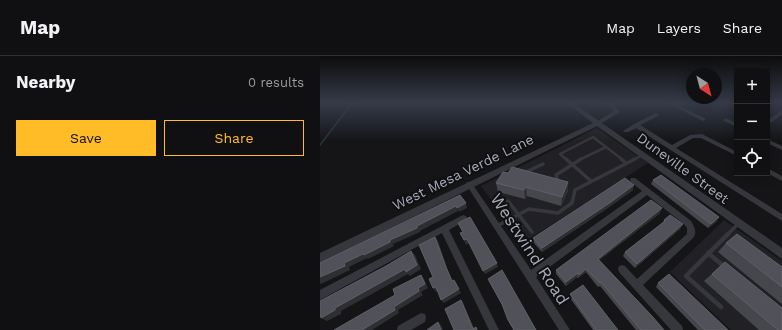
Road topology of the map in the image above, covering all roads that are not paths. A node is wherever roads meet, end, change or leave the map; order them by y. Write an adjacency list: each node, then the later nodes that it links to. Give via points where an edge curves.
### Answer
1 (588, 116): 9 (street, Duneville Street)
2 (612, 116): 9 (street, West Mesa Verde Lane)
3 (654, 116): 11 (street)
4 (696, 116): 6 (street)
5 (777, 116): 8 (street)
6 (703, 119)
7 (726, 120): 10 (street)
8 (770, 121)
9 (598, 123): 18 (street, Duneville Street); 27 (street, West Mesa Verde Lane, via 512,166)
10 (734, 124)
11 (636, 125): 12 (street); 15 (street)
12 (626, 131)
13 (770, 142): 16 (street)
14 (606, 147): 19 (lane); 21 (lane); 21 (lane, via 593,137 560,154)
15 (671, 148): 17 (street, via 692,136 702,136); 35 (street)
16 (782, 148)
17 (734, 152)
18 (643, 155): 19 (lane); 36 (street, Duneville Street)
19 (626, 163): 26 (lane)
20 (543, 164): 22 (lane, via 524,173)
21 (572, 164): 26 (lane); 28 (lane, via 556,175 558,184)
22 (517, 171)
23 (770, 172): 24 (street)
24 (782, 179)
25 (633, 180): 31 (street)
26 (591, 181): 30 (lane)
27 (469, 184): 37 (street, Westwind Road); 44 (street, West Mesa Verde Lane)
28 (564, 186)
29 (569, 188): 30 (lane)
30 (575, 190): 33 (lane, via 572,203 558,213 529,209)
31 (647, 191): 47 (street); 48 (street, via 688,223 691,235)
32 (508, 201): 33 (lane)
33 (519, 215): 37 (lane); 39 (lane)
34 (463, 218): 38 (street)
35 (782, 218)
36 (739, 223): 40 (lane); 43 (street, Duneville Street)
37 (497, 226): 47 (street, Westwind Road)
38 (444, 228): 49 (street); 53 (street)
39 (532, 232)
40 (729, 232): 41 (lane); 42 (lane)
41 (735, 237)
42 (708, 253): 46 (lane); 50 (lane, via 686,276)
43 (782, 254)
44 (320, 258)
45 (622, 269): 48 (street)
46 (733, 274)
47 (530, 276): 54 (street, Westwind Road)
48 (637, 285): 55 (street)
49 (320, 295)
50 (721, 307)
51 (421, 318): 52 (street)
52 (402, 330)
53 (494, 330)
54 (565, 330)
55 (678, 330)

